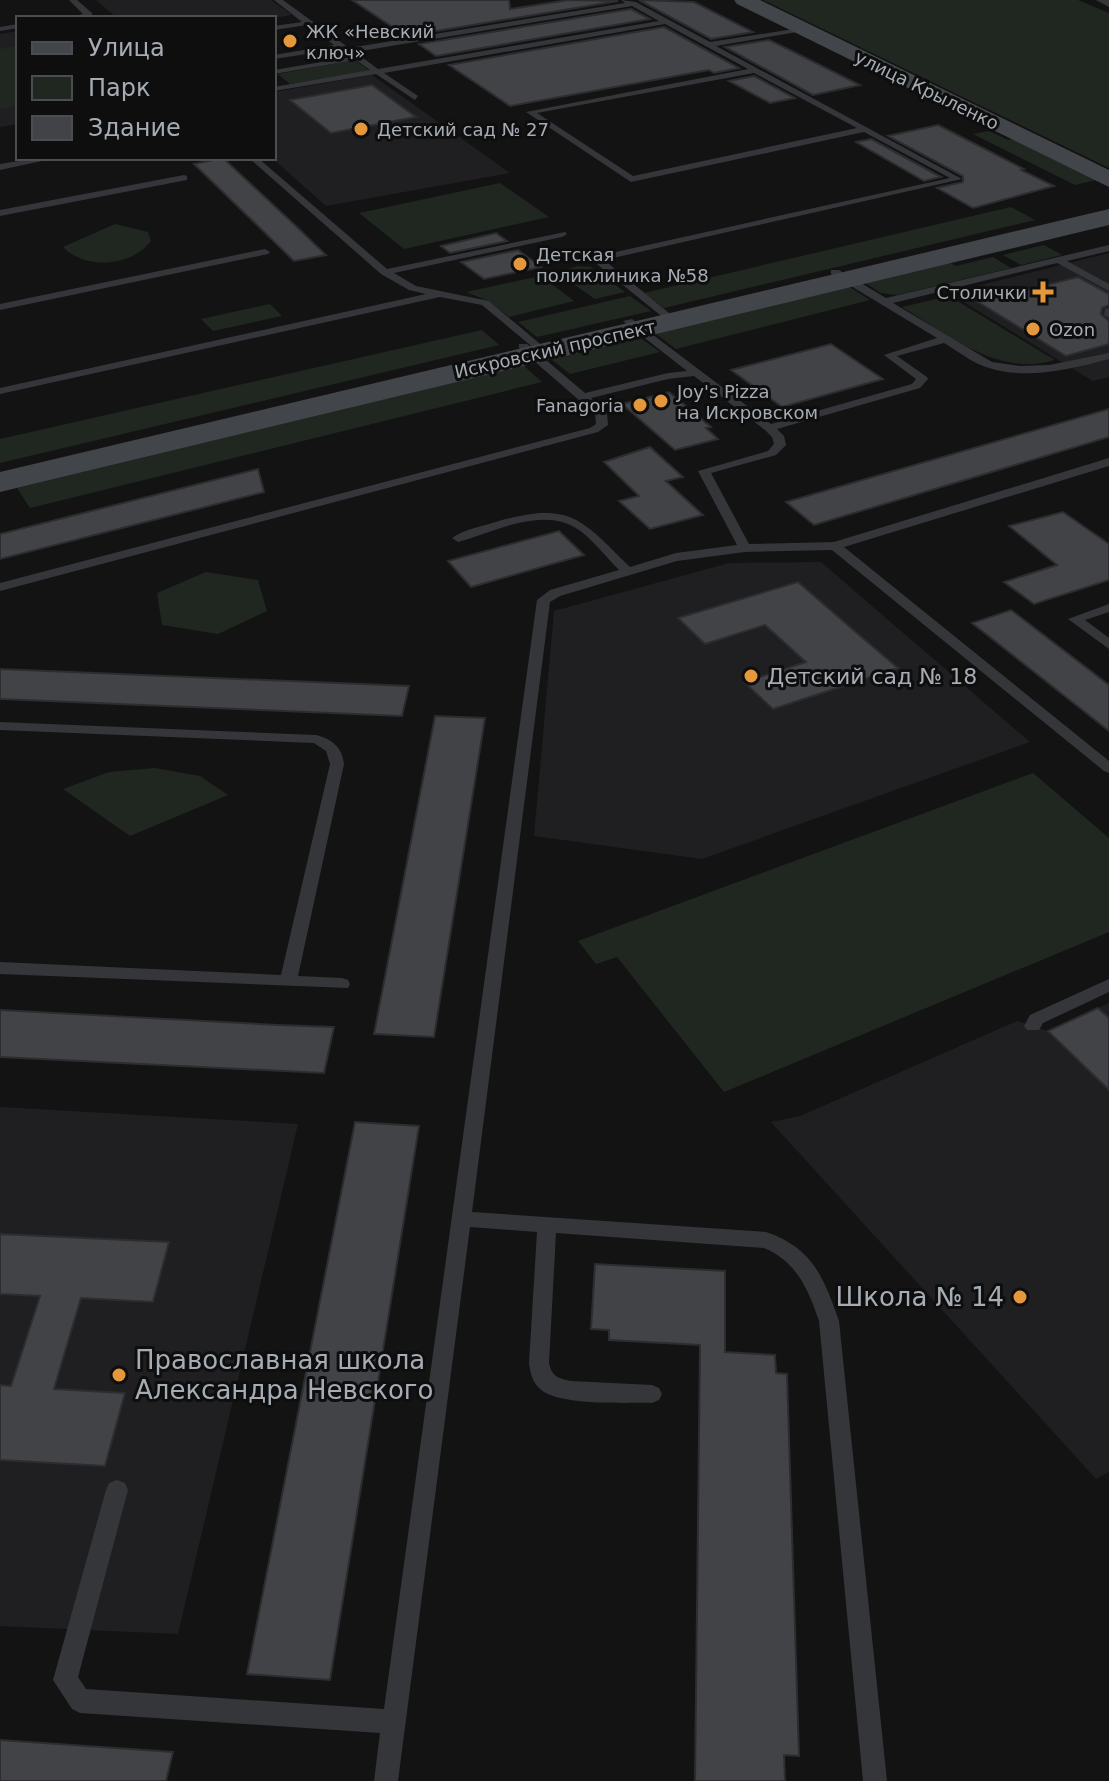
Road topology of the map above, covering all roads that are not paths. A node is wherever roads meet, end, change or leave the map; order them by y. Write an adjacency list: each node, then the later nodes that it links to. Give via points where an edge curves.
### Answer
1 (73, 0): 7 (lane, via 89,15)
2 (278, 0): 9 (lane)
3 (744, 0): 11 (street, улица Крыленко)
4 (1103, 0): 6 (street)
5 (629, 2): 8 (lane); 12 (lane)
6 (1109, 3)
7 (82, 16)
8 (666, 22): 13 (lane); 19 (lane)
9 (308, 23): 10 (lane); 15 (lane)
10 (276, 28)
11 (803, 29): 13 (lane); 32 (street, улица Крыленко)
12 (423, 39): 14 (lane); 15 (lane)
13 (708, 45): 20 (lane)
14 (433, 46)
15 (345, 49): 17 (lane); 18 (lane)
16 (443, 52): 19 (lane)
17 (276, 57)
18 (357, 58): 21 (lane); 22 (lane)
19 (452, 59): 21 (lane)
20 (756, 70): 27 (lane); 27 (lane, via 530,112 631,179)
21 (377, 72): 24 (lane); 26 (lane)
22 (276, 74)
23 (276, 76): 24 (lane)
24 (287, 87): 25 (lane)
25 (276, 89)
26 (415, 98)
27 (866, 129): 46 (lane, via 958,179 596,259)
28 (40, 160): 30 (lane)
29 (255, 160): 40 (lane)
30 (0, 167)
31 (184, 178): 34 (lane)
32 (1109, 180)
33 (1109, 207): 41 (street, Искровский проспект)
34 (0, 213)
35 (1109, 217): 41 (street, Искровский проспект)
36 (562, 234): 40 (lane)
37 (1109, 248): 39 (lane)
38 (265, 252): 45 (lane)
39 (1058, 260): 42 (lane); 44 (lane)
40 (385, 272): 43 (lane, via 413,288)
41 (840, 276): 44 (lane); 46 (street, Искровский проспект)
42 (1109, 288)
43 (439, 294): 48 (lane, via 485,303); 51 (lane)
44 (884, 302): 47 (lane)
45 (0, 307)
46 (651, 321): 48 (street, Искровский проспект); 50 (lane)
47 (945, 339): 49 (lane, via 1003,369 1051,369); 53 (lane, via 889,355 923,379 916,386)
48 (534, 349): 52 (lane); 55 (street, Искровский проспект); 56 (street, Искровский проспект)
49 (1109, 356)
50 (696, 373): 52 (lane); 53 (lane)
51 (0, 391)
52 (583, 397): 61 (lane, via 604,418 594,430)
53 (769, 428): 59 (lane, via 780,445 772,453 704,471)
54 (1109, 462): 58 (lane)
55 (0, 470)
56 (0, 482)
57 (458, 538): 60 (lane, via 554,516 580,526)
58 (835, 546): 59 (lane); 65 (lane)
59 (745, 548): 60 (lane)
60 (626, 570): 71 (lane, via 544,600)
61 (0, 587)
62 (1109, 608): 63 (lane, via 1075,619)
63 (1109, 645)
64 (0, 726): 67 (lane, via 316,739 329,744 337,764)
65 (1109, 768)
66 (0, 968): 67 (lane)
67 (288, 981): 68 (lane)
68 (342, 984)
69 (1109, 985): 70 (lane, via 1036,1019)
70 (1033, 1026)
71 (460, 1219): 72 (lane); 75 (lane)
72 (547, 1223): 73 (lane, via 542,1377 550,1385 567,1388); 77 (lane, via 766,1240 803,1262 816,1284 829,1321)
73 (652, 1394)
74 (117, 1490): 75 (lane, via 65,1680 80,1701)
75 (394, 1722): 76 (lane)
76 (386, 1781)
77 (875, 1781)

